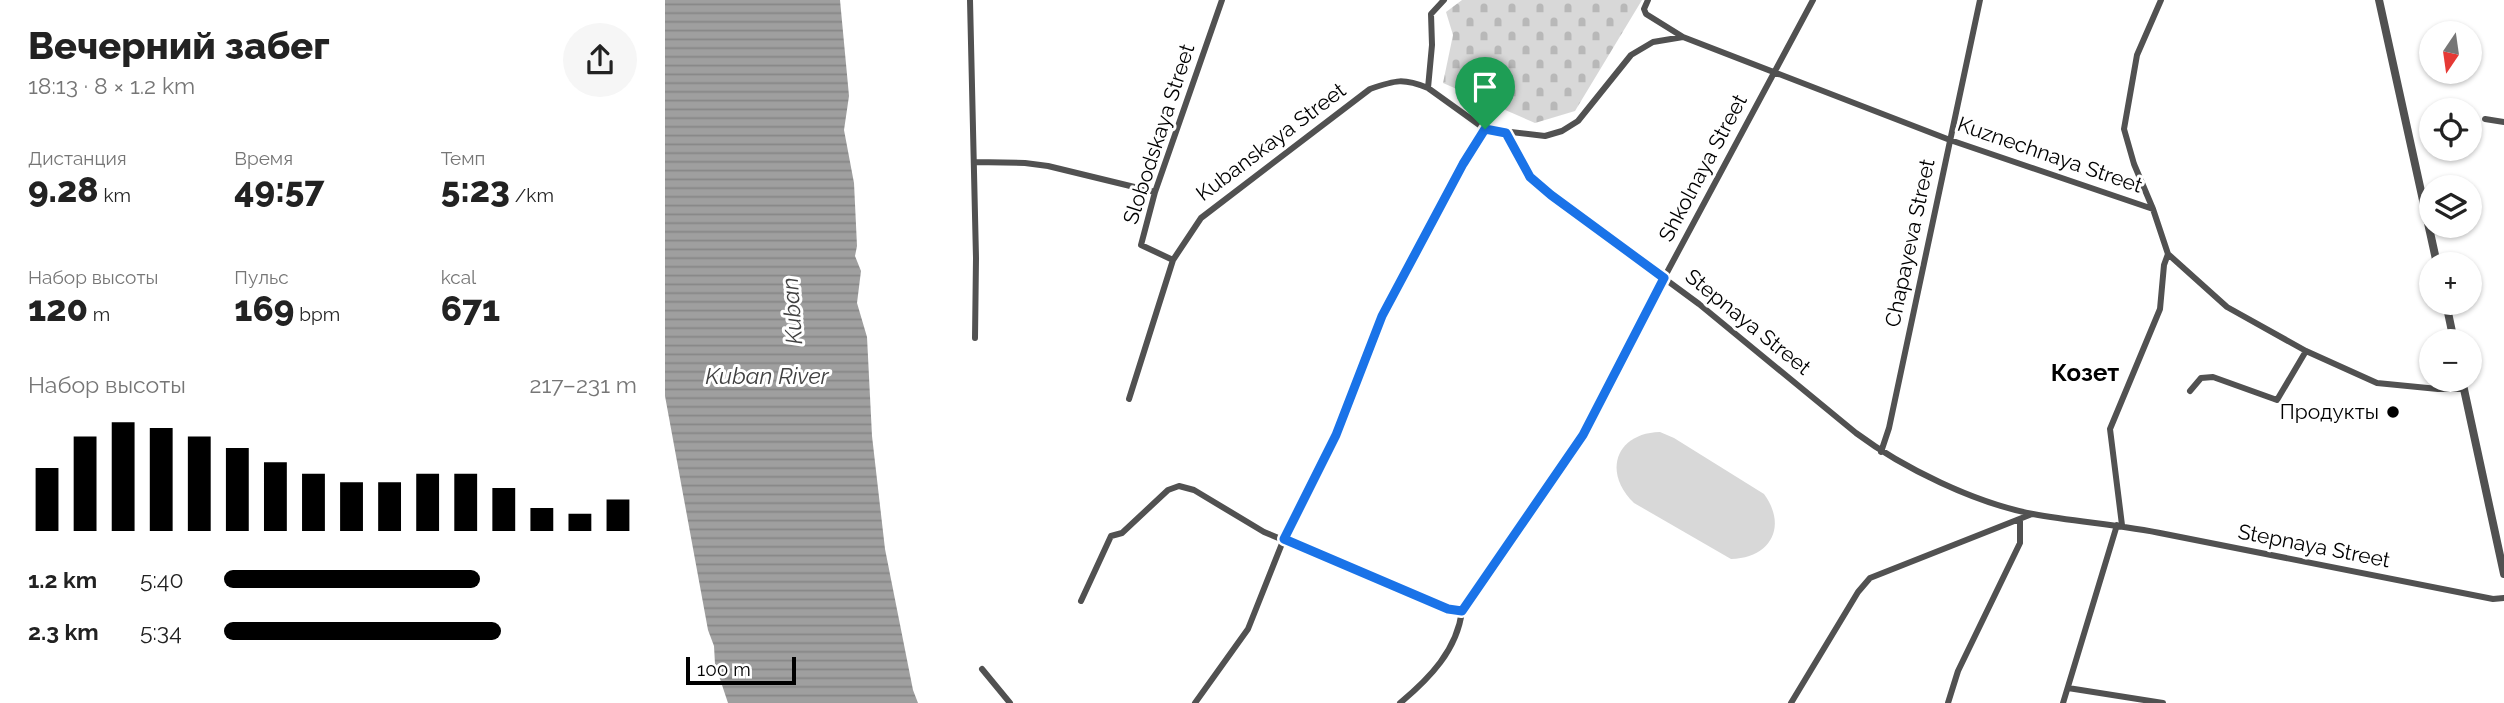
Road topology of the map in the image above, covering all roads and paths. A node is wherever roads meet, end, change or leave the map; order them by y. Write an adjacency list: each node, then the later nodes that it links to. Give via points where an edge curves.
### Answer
1 (970, 0): 17 (street)
2 (1222, 0): 18 (street, Slobodskaya Street)
3 (1444, 0): 11 (street, via 1431,14)
4 (1648, 0): 9 (street, Kuznechnaya Street, via 1646,14)
5 (1813, 0): 10 (street, Shkolnaya Street)
6 (1980, 0): 16 (street, Chapayeva Street)
7 (2161, 0): 19 (street, via 2137,55 2124,129)
8 (2379, 0): 20 (street)
9 (1683, 37): 10 (street, Kuznechnaya Street); 15 (street, via 1653,42 1631,55 1578,121 1562,131 1545,136)
10 (1774, 72): 16 (street, Kuznechnaya Street); 23 (street, Shkolnaya Street)
11 (1429, 88): 14 (street); 22 (street, Kubanskaya Street, via 1397,80 1370,89 1201,218)
12 (2485, 119): 13 (street)
13 (2504, 122)
14 (1485, 129): 15 (street); 34 (street, via 1382,316 1336,435)
15 (1506, 133): 23 (street, Stepnaya Street, via 1530,177)
16 (1950, 140): 19 (street, Kuznechnaya Street); 30 (street, Chapayeva Street)
17 (974, 162): 18 (street, via 1048,166); 24 (street)
18 (1155, 192): 22 (street, Slobodskaya Street, via 1141,245)
19 (2153, 209): 21 (street, Kuznechnaya Street)
20 (2434, 252)
21 (2168, 254): 25 (street, Kuznechnaya Street, via 2227,307); 33 (street, via 2160,309 2110,429)
22 (1173, 260): 29 (street, Kubanskaya Street)
23 (1664, 278): 30 (street, Stepnaya Street); 38 (street, Shkolnaya Street, via 1583,435)
24 (975, 338)
25 (2306, 351): 26 (street, Kuznechnaya Street, via 2377,383); 27 (street, via 2277,400 2213,377 2201,377)
26 (2419, 387)
27 (2190, 391)
28 (2465, 392): 35 (street)
29 (1129, 399)
30 (1881, 452): 31 (street, Stepnaya Street, via 1968,494)
31 (2032, 514): 32 (street); 33 (street, Stepnaya Street)
32 (2020, 519): 44 (street, via 1870,578); 45 (street, via 2021,543 1958,671)
33 (2120, 525): 36 (street, Stepnaya Street); 40 (street)
34 (1284, 539): 37 (street, via 1179,486 1168,490 1122,533 1111,536); 38 (street); 42 (street, via 1248,629)
35 (2504, 574)
36 (2504, 598)
37 (1081, 601)
38 (1462, 611): 43 (street, Shkolnaya Street, via 1453,644 1431,676)
39 (982, 669): 41 (street)
40 (2068, 688): 46 (street); 47 (street)
41 (1010, 703)
42 (1195, 703)
43 (1400, 703)
44 (1791, 703)
45 (1948, 703)
46 (2063, 703)
47 (2162, 703)

